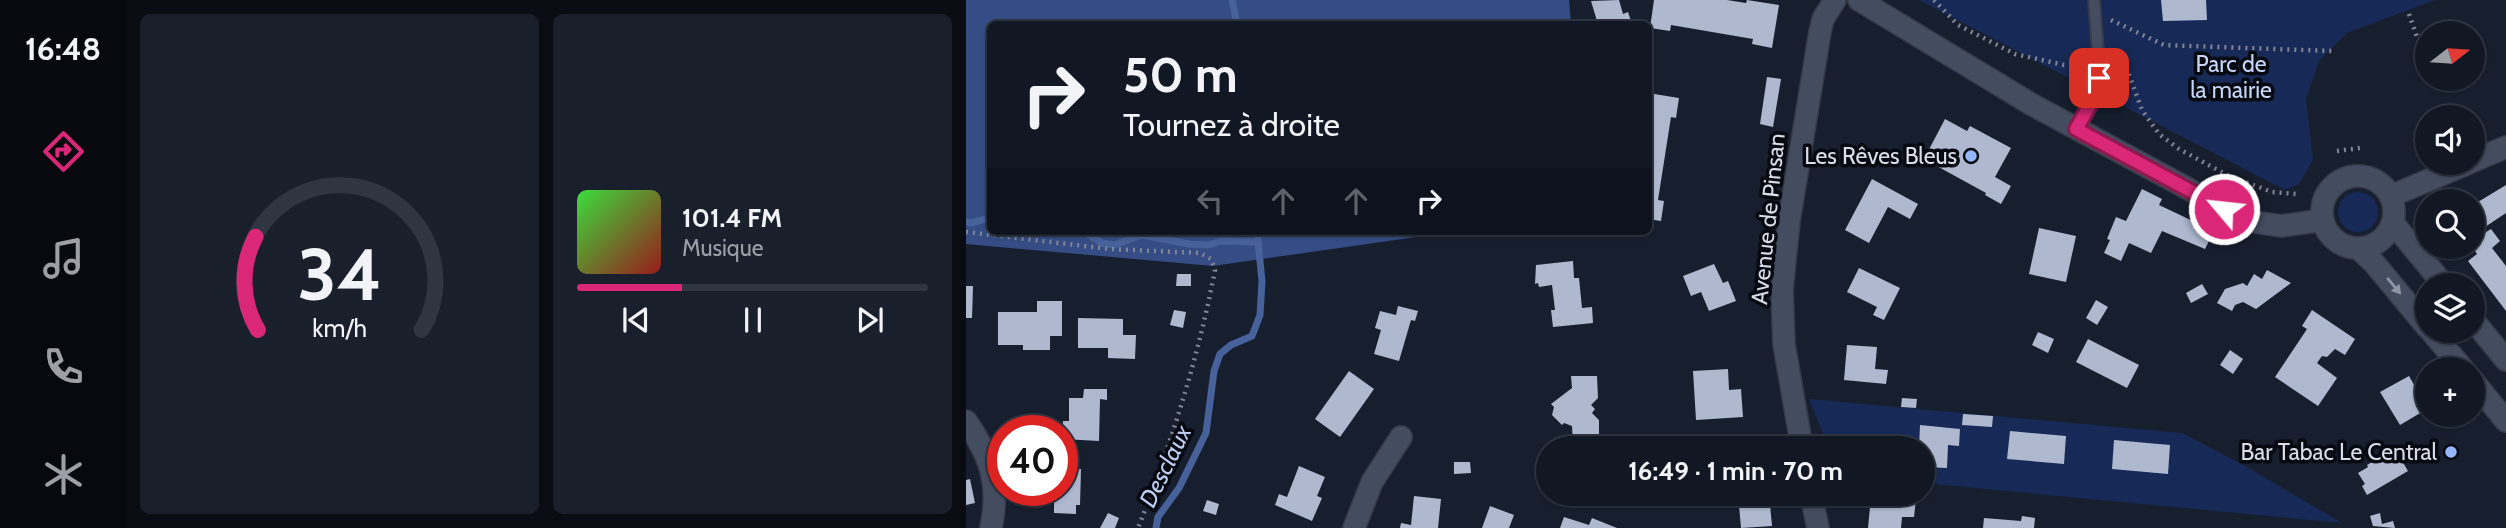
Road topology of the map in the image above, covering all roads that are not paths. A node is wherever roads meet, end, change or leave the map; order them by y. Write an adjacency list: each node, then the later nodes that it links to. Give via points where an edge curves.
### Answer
1 (1835, 0): 21 (street, Avenue de Pinsan, via 1820,32 1782,289 1784,344)
2 (1859, 0): 4 (street)
3 (2095, 6): 4 (lane, via 2098,88)
4 (2076, 129): 9 (street, via 2248,221 2281,226)
5 (2506, 147): 6 (street)
6 (2485, 156)
7 (2440, 175): 8 (street)
8 (2391, 196): 9 (street, via 2378,180 2353,175 2341,179 2324,198); 10 (street)
9 (2323, 220): 11 (street, via 2337,241)
10 (2393, 223): 11 (street, via 2380,241); 12 (street)
11 (2358, 248): 13 (street, one-way to 13)
12 (2434, 273)
13 (2415, 312)
14 (2485, 335): 17 (street)
15 (2441, 343): 16 (street)
16 (2453, 357)
17 (2506, 360)
18 (2485, 396): 20 (street)
19 (966, 421): 24 (street, via 993,471 996,504)
20 (2506, 421)
21 (1800, 436)
22 (1401, 437): 25 (street, via 1372,482)
23 (1813, 506): 26 (street)
24 (991, 528)
25 (1354, 528)
26 (1818, 528)

